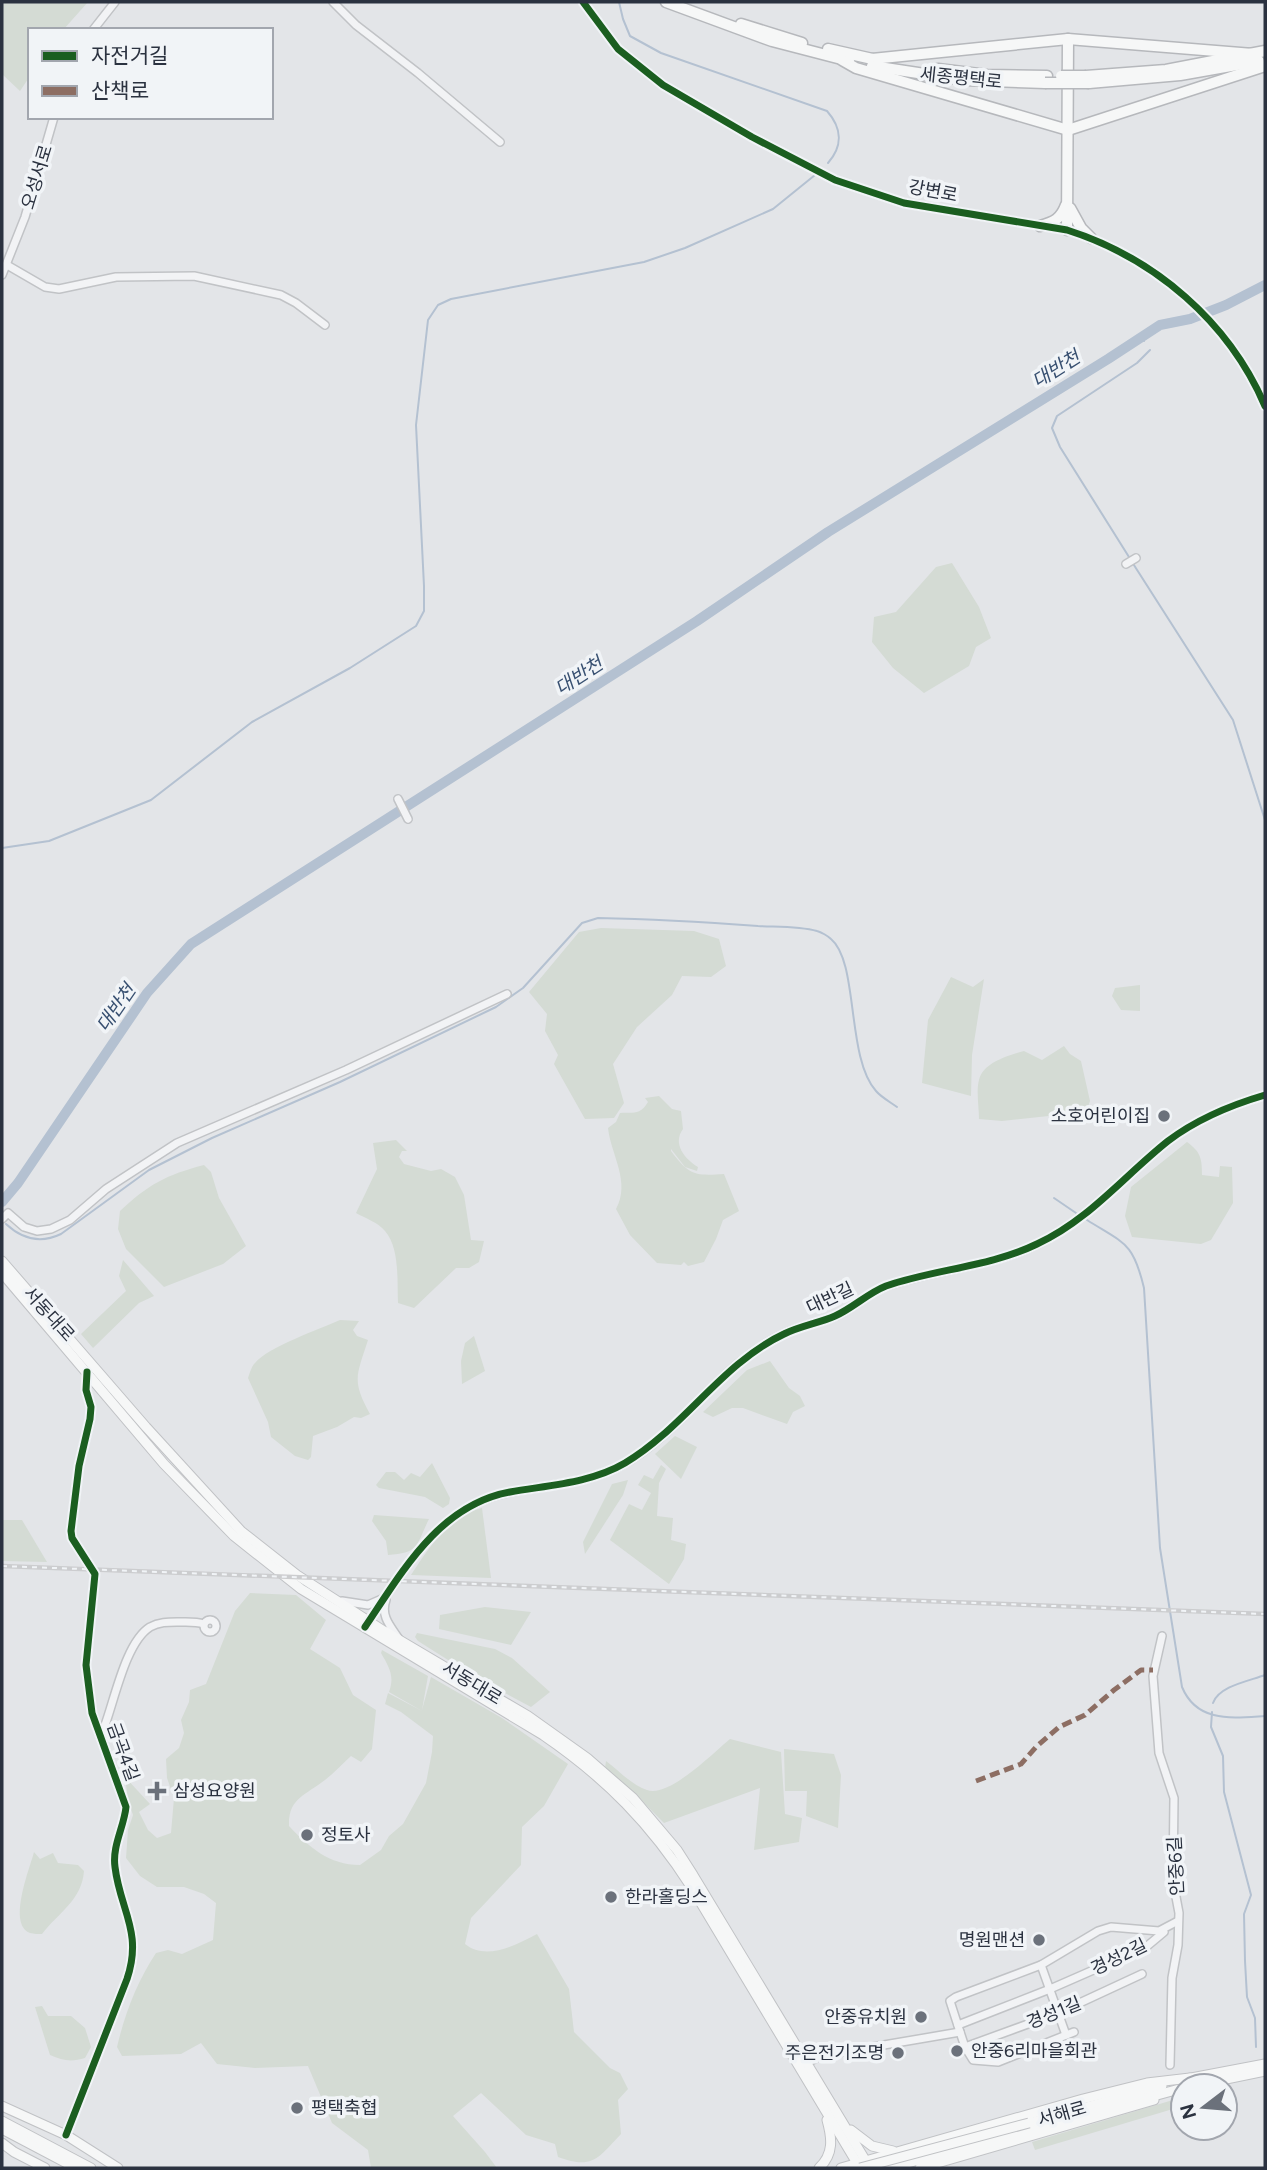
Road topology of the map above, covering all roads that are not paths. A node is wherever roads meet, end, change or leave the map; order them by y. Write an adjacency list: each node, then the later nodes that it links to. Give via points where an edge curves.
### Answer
1 (115, 2): 6 (street)
2 (333, 2): 18 (street)
3 (583, 2): 20 (street, 강변로, via 618,49 663,85 835,180 904,203)
4 (666, 2): 11 (highway, 세종평택로, via 772,41)
5 (683, 2): 10 (highway, 세종평택로, via 765,32)
6 (95, 28)
7 (1068, 39): 9 (highway); 10 (highway); 17 (highway)
8 (1265, 51): 9 (highway, 세종평택로)
9 (1253, 54): 14 (highway, 세종평택로)
10 (872, 59): 15 (highway, 세종평택로)
11 (842, 60): 15 (highway, 세종평택로, via 964,80); 17 (highway)
12 (1265, 60): 14 (highway, 세종평택로, via 1180,75)
13 (1265, 66): 17 (highway)
14 (1087, 79): 15 (highway, 세종평택로, bridge)
15 (1046, 80)
16 (53, 119): 23 (street, 오성서로)
17 (1068, 130): 19 (highway)
18 (500, 142)
19 (1067, 199): 20 (highway, via 1056,221); 21 (highway); 22 (highway, via 1075,220)
20 (1040, 226): 21 (street, 강변로)
21 (1067, 230): 22 (street, 강변로)
22 (1091, 238): 26 (street, 강변로, via 1134,260 1194,304 1242,363)
23 (7, 265): 24 (street, 오성서로); 25 (street, via 45,287 59,289 116,277 194,276 281,295)
24 (2, 275)
25 (325, 325)
26 (1265, 406)
27 (398, 799): 28 (street)
28 (408, 819)
29 (507, 994): 31 (street, via 177,1143 51,1229 24,1227 8,1213)
30 (1265, 1095): 35 (street, 대반길, via 1235,1104 1171,1139 1072,1224 1035,1245 883,1287 835,1316 785,1333 757,1349 625,1463 585,1479 484,1499 453,1516 422,1547)
31 (2, 1219)
32 (2, 1261): 36 (main road, 서동대로, via 241,1531)
33 (2, 1273): 34 (main road, 서동대로)
34 (88, 1372): 38 (main road, 서동대로, via 164,1464 234,1536 301,1589); 41 (street, 금곡4길, via 90,1419 71,1531 95,1574 86,1665 92,1713)
35 (386, 1599): 36 (street, via 363,1605); 38 (street, 대반길); 40 (street, via 386,1618)
36 (335, 1600): 38 (main road, 서동대로)
37 (204, 1624): 41 (street, via 166,1622 144,1632 125,1665)
38 (368, 1625): 40 (main road, 서동대로); 54 (main road, 서동대로, via 574,1756 630,1805 680,1869)
39 (1162, 1636): 42 (street, 안중6길, via 1153,1670 1159,1753 1174,1798 1173,1881)
40 (400, 1640): 51 (main road, 서동대로, via 565,1741 633,1798 688,1867)
41 (100, 1732): 68 (street, 금곡4길, via 125,1807 115,1869 134,1955)
42 (1178, 1921): 43 (street, 경성2길, via 1159,1931 1111,1927 1098,1931); 45 (street, 경성2길, via 1146,1947); 53 (street, 안중6길)
43 (1041, 1965): 45 (street); 47 (street, 경성2길, via 950,2001)
44 (1142, 1975): 46 (street, 경성1길)
45 (1050, 1989): 46 (street); 47 (street, 경성2길)
46 (1058, 2012): 49 (street); 50 (street, 경성1길)
47 (959, 2028): 50 (street); 51 (street)
48 (1074, 2032): 49 (street)
49 (1066, 2035): 50 (street, 경성1길, via 999,2062 973,2060)
50 (965, 2047)
51 (807, 2063): 54 (street); 65 (main road, 서동대로)
52 (1265, 2064): 56 (main road, 서해로)
53 (1170, 2065)
54 (799, 2068): 63 (main road, 서동대로)
55 (1265, 2071): 57 (main road, 서해로)
56 (1236, 2072)
57 (1239, 2076)
58 (1169, 2083): 70 (main road, via 1147,2083 1083,2099)
59 (1169, 2090): 66 (main road, 서해로)
60 (1169, 2092): 66 (main road, 서해로)
61 (1169, 2093): 79 (main road)
62 (2, 2106): 68 (main road)
63 (825, 2112): 71 (main road, 서동대로); 76 (main road, via 831,2148)
64 (2, 2121): 74 (main road)
65 (844, 2124): 70 (main road, via 872,2146); 71 (main road, 서동대로)
66 (1030, 2126): 71 (main road, 서해로, bridge); 78 (main road, 서해로)
67 (2, 2129): 73 (main road)
68 (66, 2135): 75 (main road)
69 (2, 2143): 72 (main road)
70 (901, 2151): 71 (main road)
71 (863, 2166): 77 (main road)
72 (45, 2168)
73 (76, 2168)
74 (91, 2168)
75 (118, 2168)
76 (819, 2168)
77 (841, 2168)
78 (889, 2168)
79 (920, 2168)

